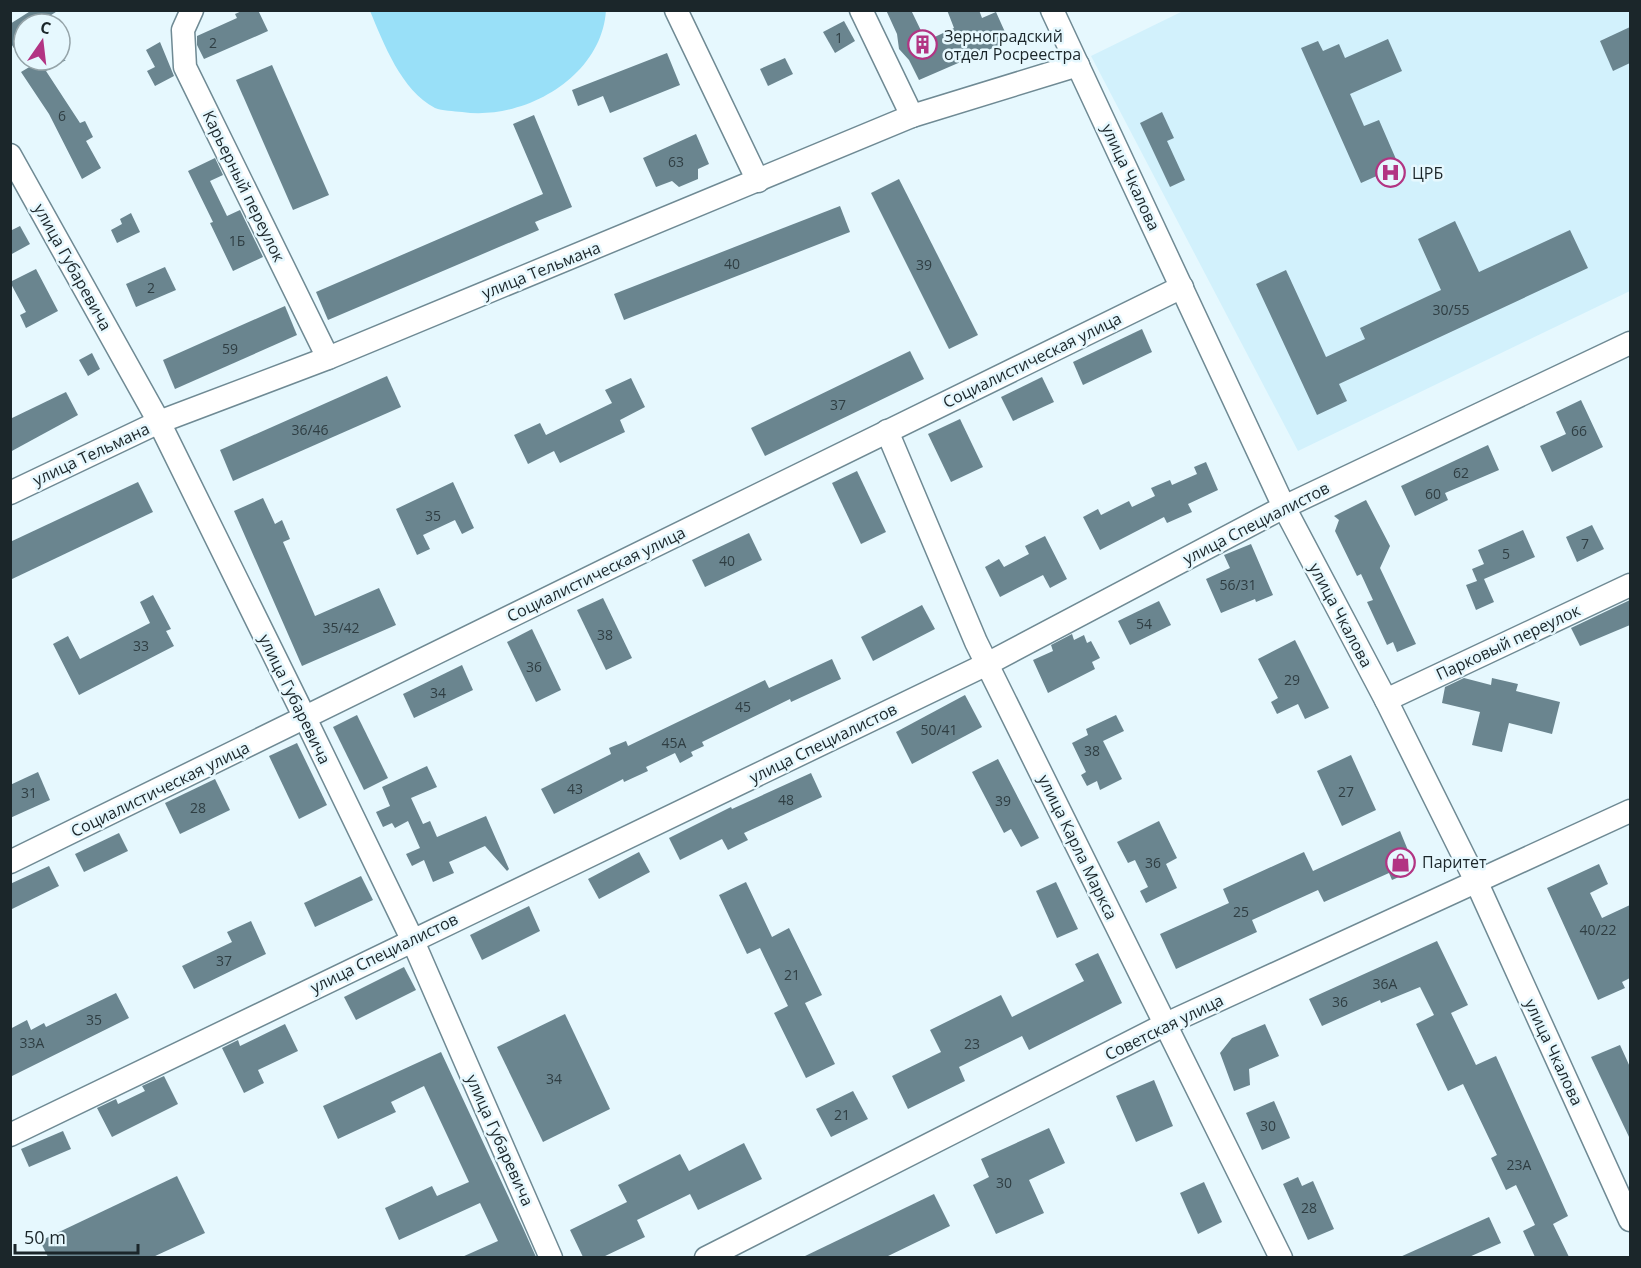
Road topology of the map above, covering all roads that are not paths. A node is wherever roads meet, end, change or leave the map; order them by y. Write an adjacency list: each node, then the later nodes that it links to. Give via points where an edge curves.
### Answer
1 (192, 10): 11 (street, Карьерный переулок, via 183,30 185,67)
2 (676, 10): 8 (street)
3 (861, 10): 6 (street)
4 (1052, 10): 5 (street, улица Чкалова)
5 (1078, 65): 6 (street, улица Тельмана); 9 (street, улица Чкалова)
6 (912, 116): 8 (street, улица Тельмана)
7 (13, 167): 12 (street, улица Губаревича)
8 (758, 181): 11 (street, улица Тельмана)
9 (1182, 288): 13 (street, Социалистическая улица); 15 (street, улица Чкалова)
10 (1630, 343): 15 (street, улица Специалистов)
11 (328, 358): 12 (street, улица Тельмана)
12 (159, 422): 14 (street, улица Тельмана); 19 (street, улица Губаревича)
13 (886, 431): 17 (street, улица Карла Маркса); 19 (street, Социалистическая улица)
14 (10, 493)
15 (1284, 507): 17 (street, улица Специалистов); 18 (street, улица Чкалова)
16 (1630, 585): 18 (street, Парковый переулок)
17 (987, 664): 23 (street, улица Специалистов); 24 (street, улица Карла Маркса)
18 (1386, 700): 22 (street, улица Чкалова)
19 (305, 718): 21 (street, Социалистическая улица); 23 (street, улица Губаревича)
20 (1630, 811): 22 (street, Советская улица)
21 (10, 862)
22 (1476, 881): 24 (street, Советская улица); 26 (street, улица Чкалова)
23 (412, 939): 25 (street, улица Специалистов); 27 (street, улица Губаревича)
24 (1166, 1024): 28 (street, Советская улица); 29 (street, улица Карла Маркса)
25 (10, 1135)
26 (1630, 1220)
27 (551, 1257)
28 (706, 1257)
29 (1281, 1257)

